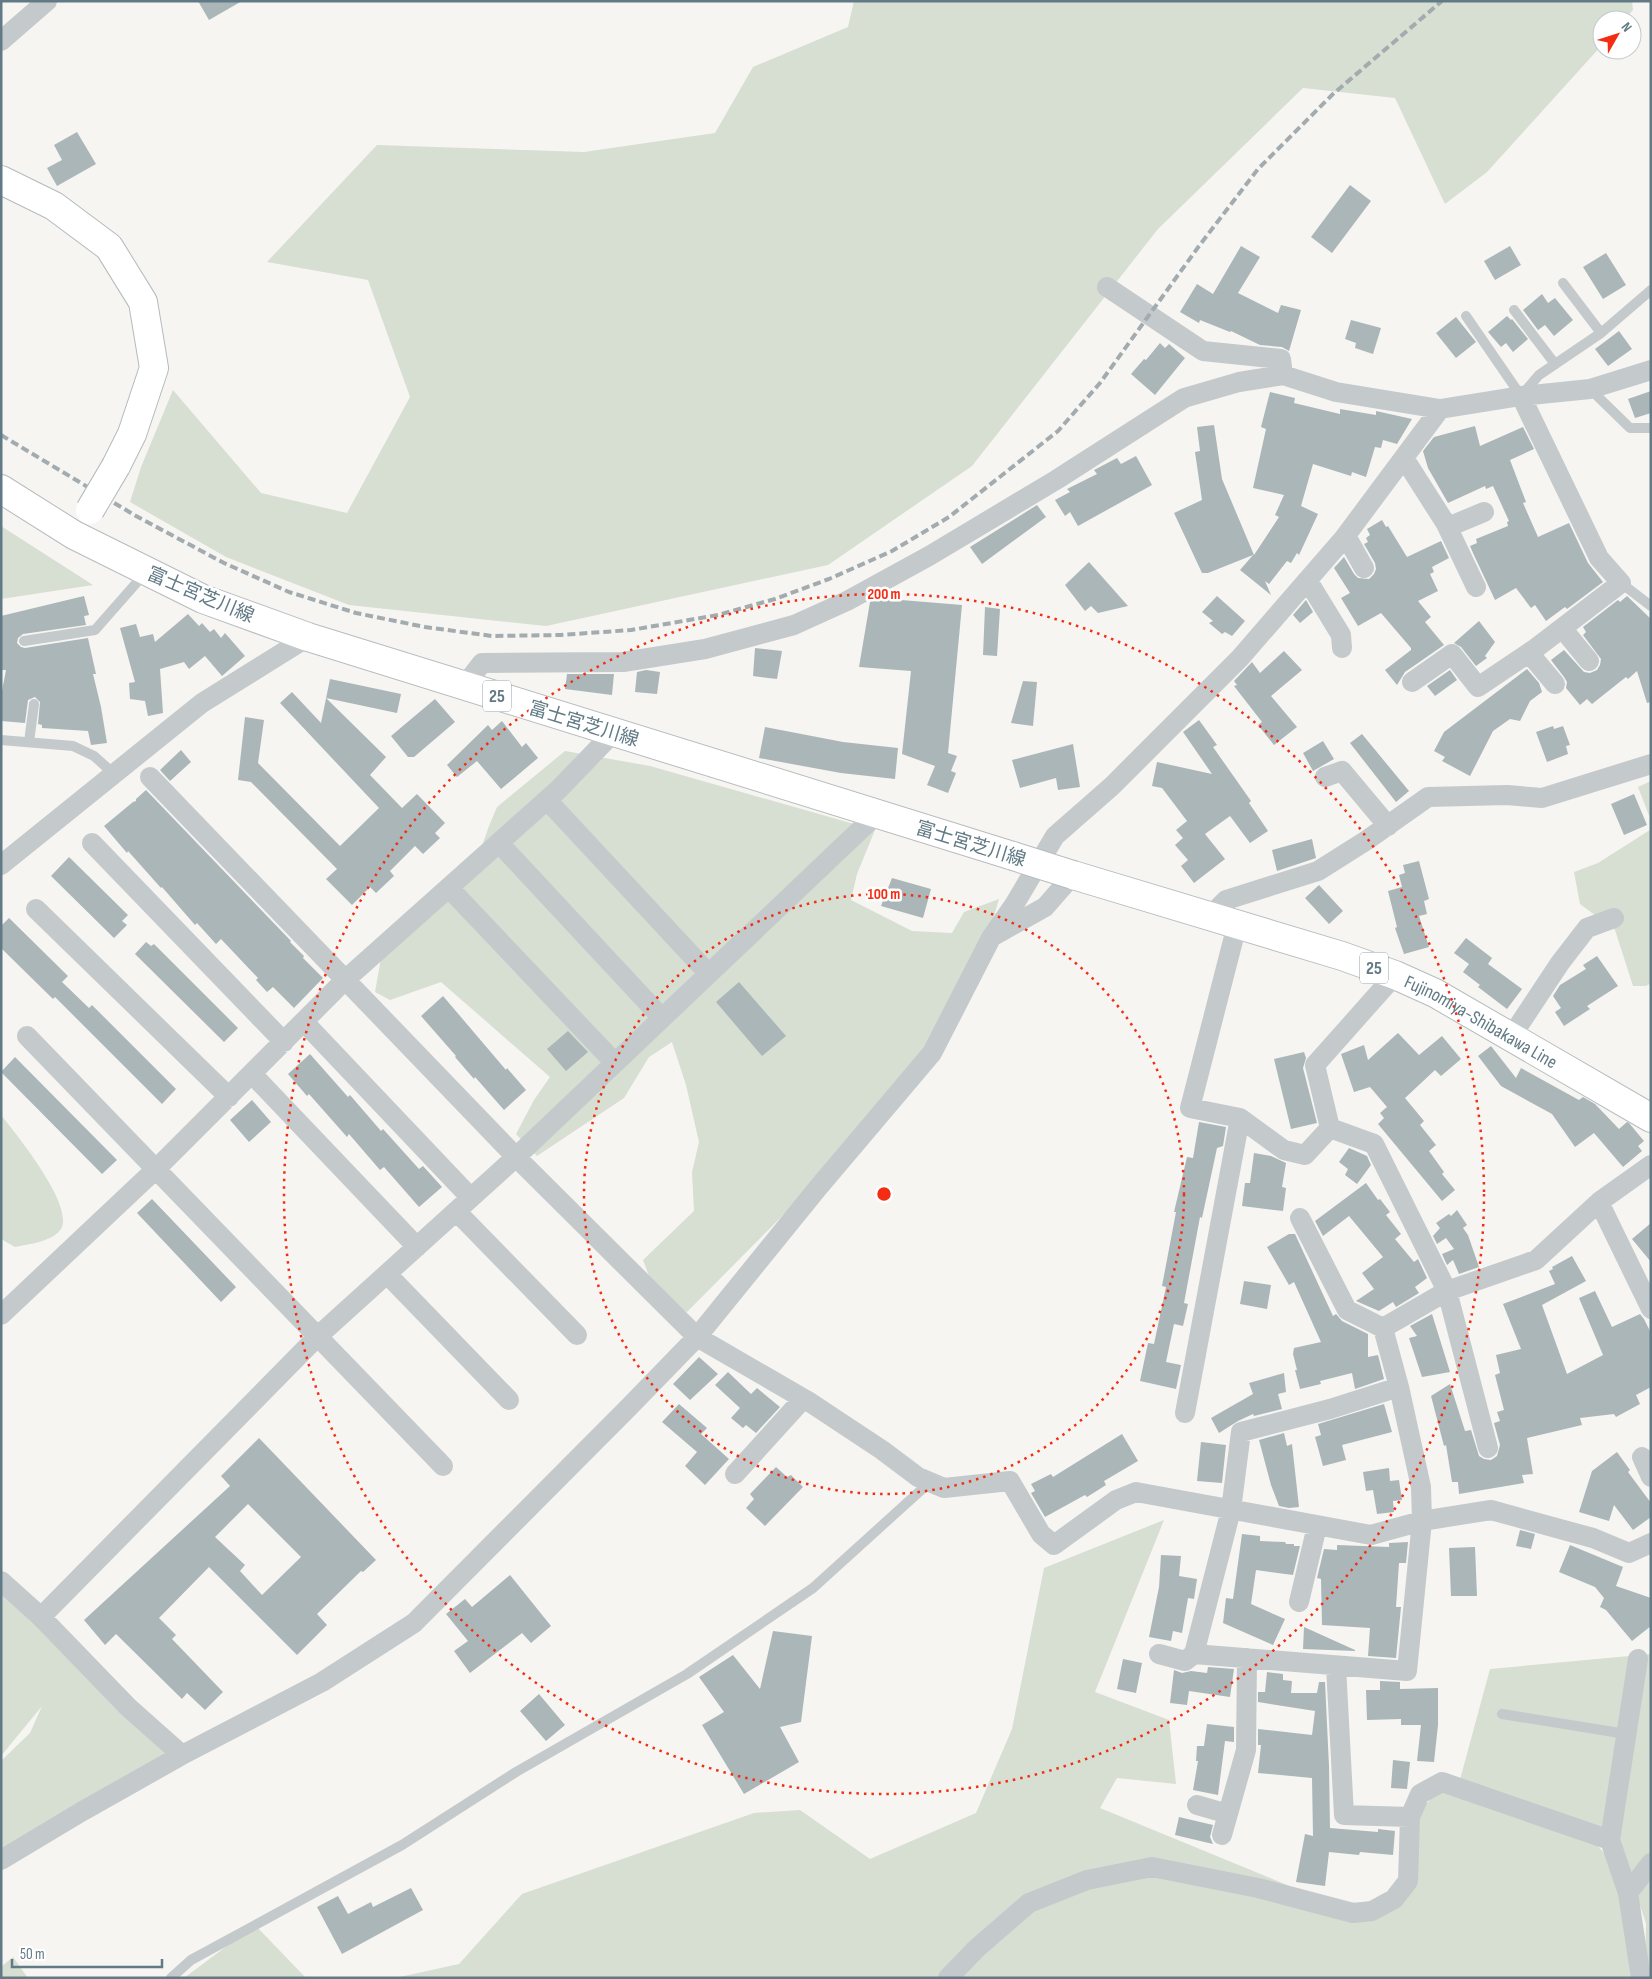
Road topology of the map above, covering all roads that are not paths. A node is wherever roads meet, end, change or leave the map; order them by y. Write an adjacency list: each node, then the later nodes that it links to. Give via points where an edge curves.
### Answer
1 (46, 1): 2 (street)
2 (1, 41)
3 (1, 180): 21 (main road, bridge, via 54,206 109,246 143,302 154,368 132,434)
4 (1563, 283): 9 (lane)
5 (1107, 287): 12 (street, via 1203,352 1281,359)
6 (1651, 290): 9 (lane)
7 (1514, 310): 10 (lane)
8 (1466, 316): 14 (lane)
9 (1601, 333): 10 (lane)
10 (1555, 364): 14 (lane)
11 (1651, 370): 13 (street)
12 (1283, 375): 15 (street, via 1336,392); 37 (street, via 1239,382 1184,398 929,556 847,601 794,625 705,649 623,662 482,663)
13 (1590, 389): 14 (street); 16 (lane, via 1630,428)
14 (1521, 396): 15 (street); 26 (street, via 1599,558)
15 (1440, 409): 17 (street)
16 (1651, 428)
17 (1404, 458): 20 (street); 22 (street)
18 (1, 489): 21 (main road, 富士宮芝川線 / 25)
19 (1484, 512): 20 (street)
20 (1448, 527): 27 (street)
21 (74, 535): 24 (main road, 富士宮芝川線 / 25)
22 (1346, 536): 23 (street); 25 (street)
23 (1364, 568)
24 (147, 571): 30 (main road, 富士宮芝川線 / 25, via 203,599); 31 (lane, via 95,630)
25 (1308, 580): 32 (street, via 1341,635); 58 (street, via 1240,658 1112,786 1055,836 1014,905)
26 (1621, 583): 28 (lane); 29 (street)
27 (1476, 587)
28 (1651, 606)
29 (1562, 628): 33 (street); 34 (street)
30 (308, 637): 37 (main road, 富士宮芝川線 / 25); 43 (street, via 202,703)
31 (24, 641)
32 (1342, 648)
33 (1529, 653): 35 (street, via 1478,688 1452,654); 36 (street)
34 (1589, 661)
35 (1412, 682)
36 (1555, 684)
37 (464, 686): 39 (main road, 富士宮芝川線 / 25)
38 (34, 704): 41 (lane)
39 (614, 732): 46 (street); 47 (main road, 富士宮芝川線 / 25)
40 (1, 740): 41 (lane)
41 (29, 742): 43 (lane, via 72,746 94,756)
42 (1651, 764): 48 (street, via 1542,798 1428,796)
43 (114, 774): 51 (street)
44 (150, 777): 61 (street)
45 (1325, 777): 48 (street, via 1342,771)
46 (547, 800): 50 (street); 59 (street)
47 (878, 814): 52 (main road, 富士宮芝川線 / 25, bridge); 59 (street)
48 (1388, 826): 55 (street, via 1318,871 1226,900)
49 (92, 842): 66 (street)
50 (499, 843): 53 (street); 62 (street)
51 (1, 865)
52 (1073, 875): 55 (main road, Fujinomiya-Shibakawa Line / 25); 58 (street, via 1046,908)
53 (449, 888): 61 (street); 67 (street)
54 (36, 909): 69 (street)
55 (1209, 917): 57 (main road, Fujinomiya-Shibakawa Line / 25)
56 (1614, 918): 65 (street, via 1587,928)
57 (1237, 925): 60 (main road, Fujinomiya-Shibakawa Line / 25, via 1342,956); 70 (street, via 1190,1108)
58 (990, 938): 88 (street, via 932,1052)
59 (709, 974): 62 (street)
60 (1395, 976): 65 (main road, Fujinomiya-Shibakawa Line / 25, via 1435,993); 72 (street, via 1315,1065)
61 (345, 980): 63 (street); 73 (street)
62 (662, 1018): 67 (street)
63 (304, 1022): 66 (street); 76 (street)
64 (27, 1036): 75 (street)
65 (1511, 1037): 71 (main road, Fujinomiya-Shibakawa Line / 25)
66 (284, 1042): 68 (street)
67 (616, 1063): 73 (street)
68 (252, 1074): 69 (street); 80 (street)
69 (229, 1097): 75 (street)
70 (1240, 1118): 72 (street, via 1284,1150 1305,1155); 92 (street)
71 (1651, 1118)
72 (1330, 1128): 82 (street, via 1374,1144)
73 (516, 1157): 76 (street); 88 (street)
74 (1651, 1165): 77 (street)
75 (157, 1168): 84 (street); 87 (street)
76 (471, 1198): 78 (street)
77 (1599, 1202): 82 (street, via 1536,1260); 83 (street)
78 (456, 1211): 80 (street); 86 (street)
79 (1300, 1218): 85 (street, via 1347,1310)
80 (417, 1247): 81 (street)
81 (387, 1274): 87 (street); 91 (street)
82 (1447, 1291): 85 (street); 93 (street)
83 (1651, 1309)
84 (1, 1315)
85 (1383, 1328): 89 (street)
86 (577, 1334)
87 (317, 1337): 95 (street); 105 (street)
88 (697, 1337): 90 (street); 113 (street, via 414,1623 322,1682)
89 (1399, 1387): 99 (street, via 1240,1432); 100 (street, via 1421,1488)
90 (804, 1399): 96 (street); 98 (street)
91 (509, 1400)
92 (1184, 1413)
93 (1488, 1448)
94 (1642, 1457): 97 (street)
95 (443, 1466)
96 (735, 1474)
97 (1651, 1477)
98 (930, 1482): 99 (street, via 944,1488 1010,1481 1041,1534 1054,1545 1116,1500 1136,1492); 122 (lane, via 813,1588 687,1674 516,1772 402,1845 190,1960)
99 (1231, 1510): 101 (street); 107 (street)
100 (1422, 1521): 101 (street, via 1371,1535); 102 (street, via 1491,1510 1593,1538 1629,1553); 110 (street, via 1407,1671)
101 (1317, 1526): 104 (street)
102 (1651, 1543)
103 (1, 1581): 105 (street)
104 (1300, 1602)
105 (41, 1617): 113 (street, via 128,1707)
106 (1159, 1654): 107 (street, via 1185,1661)
107 (1194, 1654): 108 (street)
108 (1247, 1658): 110 (street); 115 (street, via 1246,1750)
109 (1638, 1659): 112 (street)
110 (1336, 1666): 116 (street, via 1344,1816)
111 (1502, 1714): 112 (lane)
112 (1626, 1734): 118 (street)
113 (182, 1756): 119 (street)
114 (1197, 1805): 115 (street)
115 (1228, 1814): 117 (street)
116 (1410, 1817): 118 (street, via 1420,1794 1442,1782); 123 (street, via 1408,1881 1394,1899 1372,1911 1353,1913 1258,1888 1152,1867 1087,1880 1029,1903)
117 (1222, 1834)
118 (1610, 1840): 121 (street)
119 (1, 1860)
120 (1651, 1863): 121 (street)
121 (1628, 1893): 124 (street)
122 (171, 1978)
123 (948, 1978)
124 (1641, 1978)

